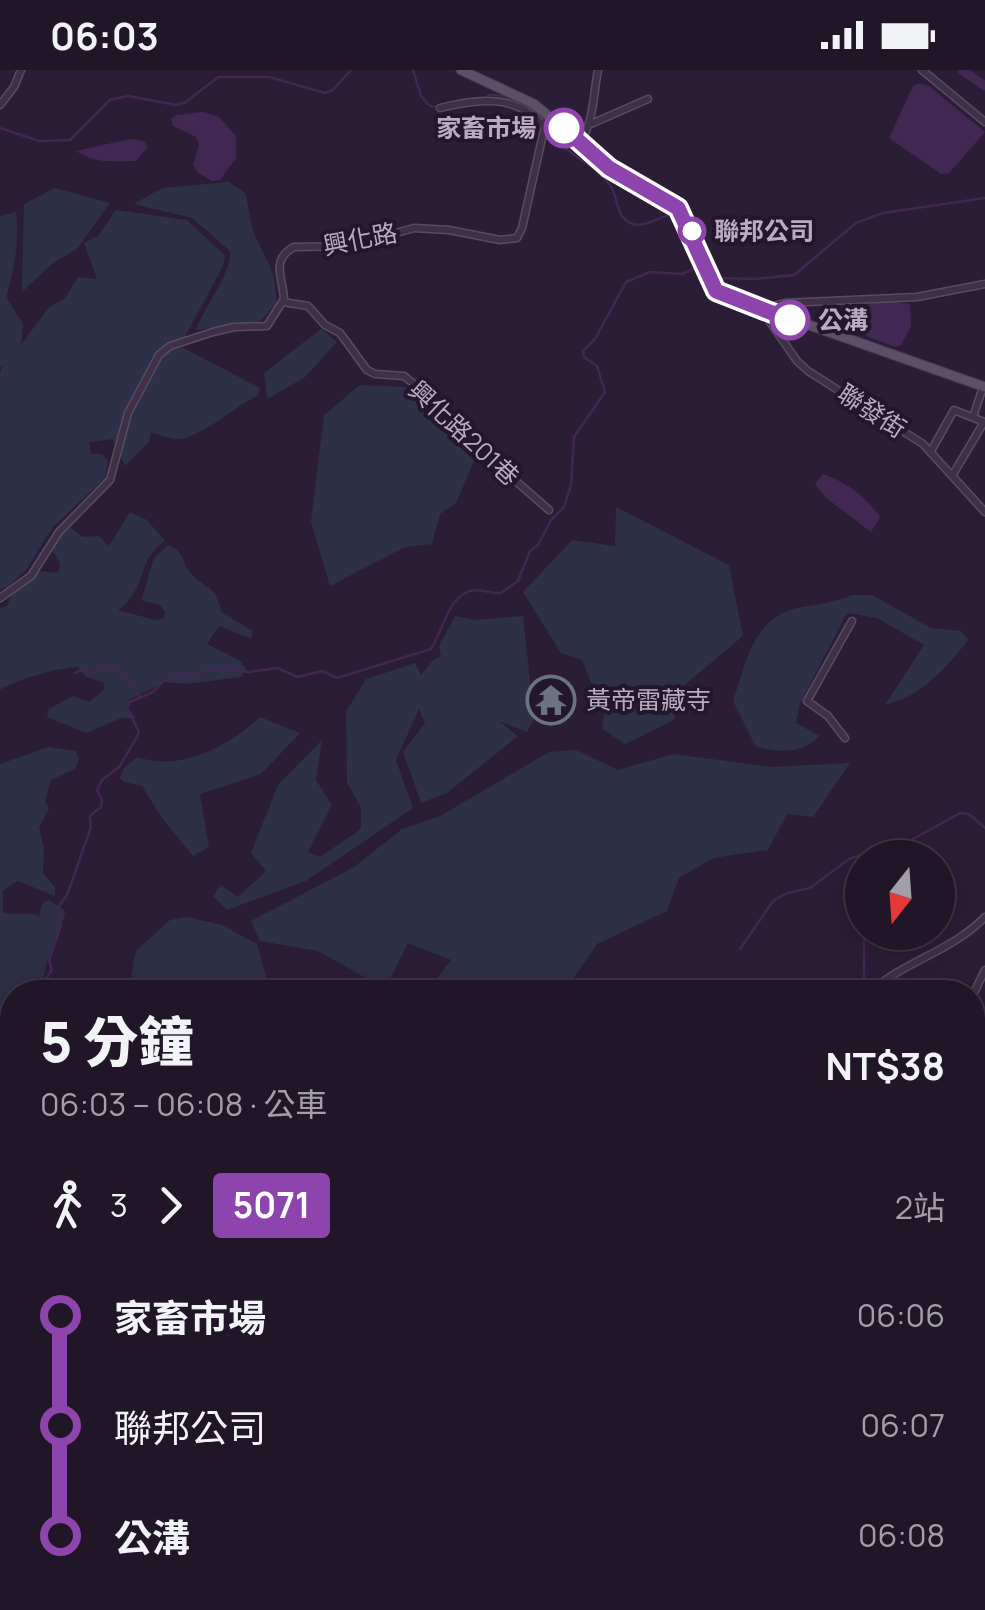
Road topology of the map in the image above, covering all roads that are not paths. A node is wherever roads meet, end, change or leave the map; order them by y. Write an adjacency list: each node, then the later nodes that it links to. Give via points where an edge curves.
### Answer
1 (21, 70): 8 (street)
2 (461, 70): 5 (main road)
3 (598, 70): 12 (street)
4 (922, 70): 11 (street)
5 (495, 87): 6 (street); 10 (main road)
6 (478, 98): 9 (street); 13 (street, via 527,112)
7 (648, 99): 12 (street)
8 (0, 105)
9 (440, 108)
10 (548, 116): 13 (street); 14 (main road)
11 (985, 122)
12 (592, 124): 14 (street)
13 (544, 128): 16 (street, 興化路, via 517,238 414,228 349,246 294,247 278,267)
14 (580, 143): 17 (main road, via 678,208 713,285)
15 (985, 284): 17 (street, via 917,297)
16 (283, 302): 22 (street, 興化路201巷, via 308,306 367,370 404,376); 24 (street, via 262,328 212,332 158,355 128,413 110,480 59,532 32,576)
17 (761, 309): 18 (main road); 20 (street, 聯發街, via 808,371)
18 (984, 387): 19 (street)
19 (973, 417): 20 (street, via 954,410); 21 (street, via 984,422)
20 (931, 451): 21 (street, 聯發街)
21 (952, 476): 23 (street, 聯發街)
22 (549, 510)
23 (985, 512)
24 (2, 599)
25 (852, 621): 26 (street, via 807,701)
26 (845, 738)
27 (985, 917): 28 (street, via 955,942)
28 (884, 980)

